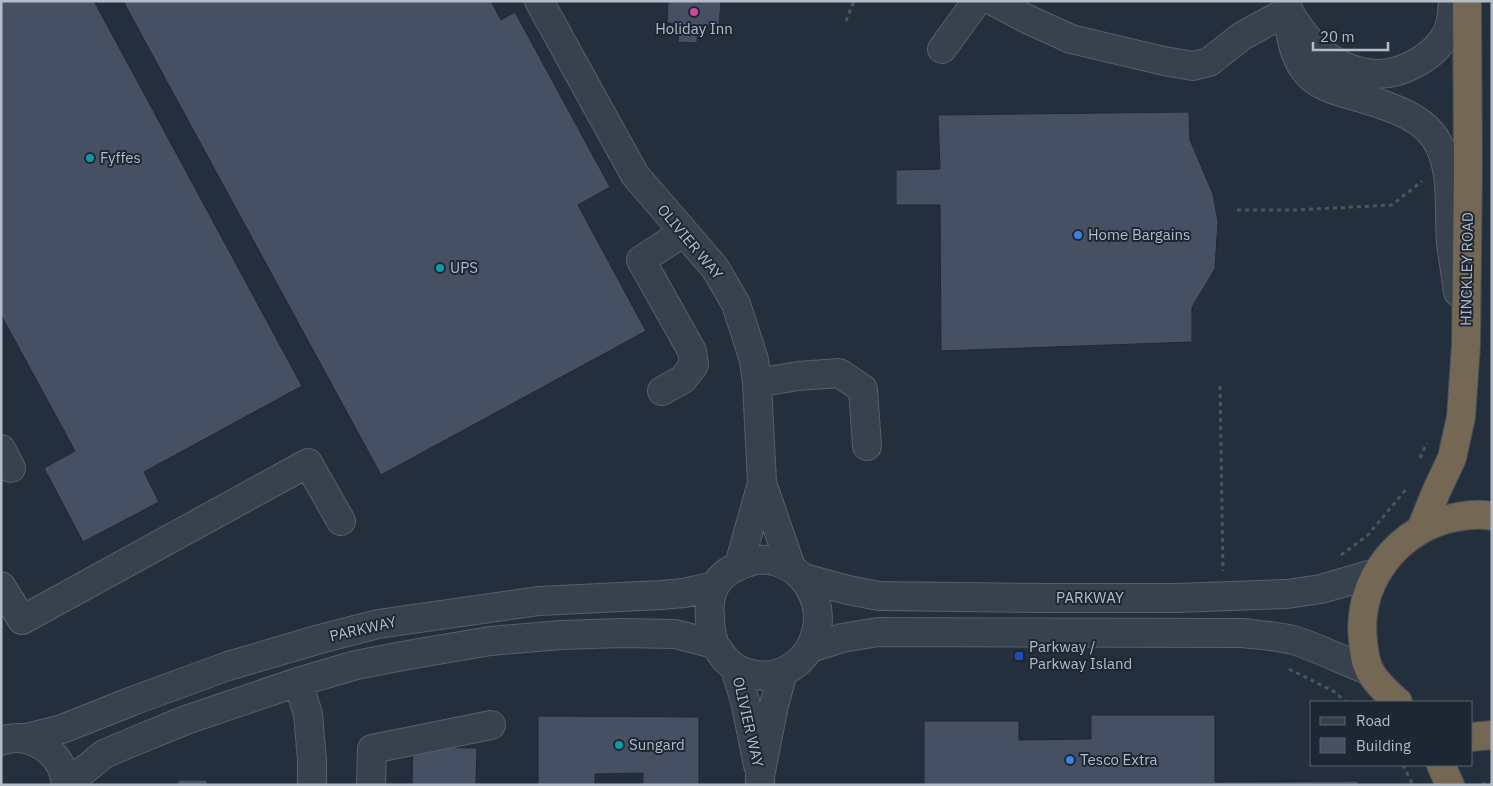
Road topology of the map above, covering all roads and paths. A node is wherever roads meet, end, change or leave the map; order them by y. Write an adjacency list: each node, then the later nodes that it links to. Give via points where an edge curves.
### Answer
1 (539, 1): 11 (street, OLIVIER WAY, via 635,175)
2 (854, 1): 7 (path)
3 (1453, 1): 6 (street, via 1447,34 1434,50 1398,70 1375,74 1352,69 1315,47)
4 (1467, 1): 12 (highway, HINCKLEY ROAD)
5 (993, 2): 6 (street, via 1071,39 1193,66 1209,62); 8 (street)
6 (1287, 6): 12 (street, via 1293,50 1301,67 1314,81 1332,90 1405,113 1435,138 1448,176 1451,242)
7 (846, 21)
8 (942, 49)
9 (1425, 178): 10 (path, via 1392,205)
10 (1237, 210)
11 (684, 232): 13 (street, OLIVIER WAY, via 715,268 736,304 754,360); 15 (street, via 641,260 692,351 694,366 683,380)
12 (1466, 345): 23 (highway, HINCKLEY ROAD, via 1461,417 1452,458)
13 (757, 383): 17 (street, via 839,374 863,388); 19 (street, OLIVIER WAY)
14 (1220, 386): 28 (path)
15 (662, 391)
16 (1429, 438): 18 (path)
17 (867, 446)
18 (1419, 462)
19 (762, 483): 25 (street, OLIVIER WAY); 26 (street, OLIVIER WAY)
20 (1409, 486): 24 (path, via 1368,535)
21 (1492, 516): 23 (highway, via 1464,516)
22 (341, 521): 29 (street, via 308,463 22,620)
23 (1421, 529): 27 (highway, via 1394,549)
24 (1337, 558)
25 (739, 565): 26 (street, via 755,560 774,560); 30 (street)
26 (797, 573): 27 (street, PARKWAY, via 848,590 879,596 1046,598 1286,594 1321,589); 32 (street, via 815,596 819,618)
27 (1376, 574): 34 (highway, via 1363,608 1364,653)
28 (1223, 575)
29 (1, 586)
30 (715, 586): 31 (street, via 709,607); 40 (street, PARKWAY, via 684,593 539,601 378,624 228,666 62,729)
31 (714, 644): 33 (street); 36 (street, via 675,634 612,633 508,640 356,665)
32 (811, 648): 34 (street, via 842,638 878,632 1242,634 1292,640); 35 (street, via 796,664)
33 (735, 668): 35 (street, via 747,674); 44 (street, OLIVIER WAY, via 745,701)
34 (1370, 670): 37 (highway)
35 (782, 672): 44 (street, OLIVIER WAY)
36 (298, 682): 46 (street, via 186,720 104,754); 47 (street, via 308,714)
37 (1397, 701)
38 (491, 724): 48 (street, via 372,749)
39 (1492, 735): 41 (highway)
40 (9, 737): 46 (street, via 42,745 62,767)
41 (1473, 737)
42 (1402, 766): 49 (path)
43 (1441, 766): 50 (highway)
44 (760, 780)
45 (1492, 783): 51 (path)
46 (66, 785)
47 (312, 785)
48 (372, 785)
49 (1412, 785)
50 (1450, 785)
51 (1482, 785)

